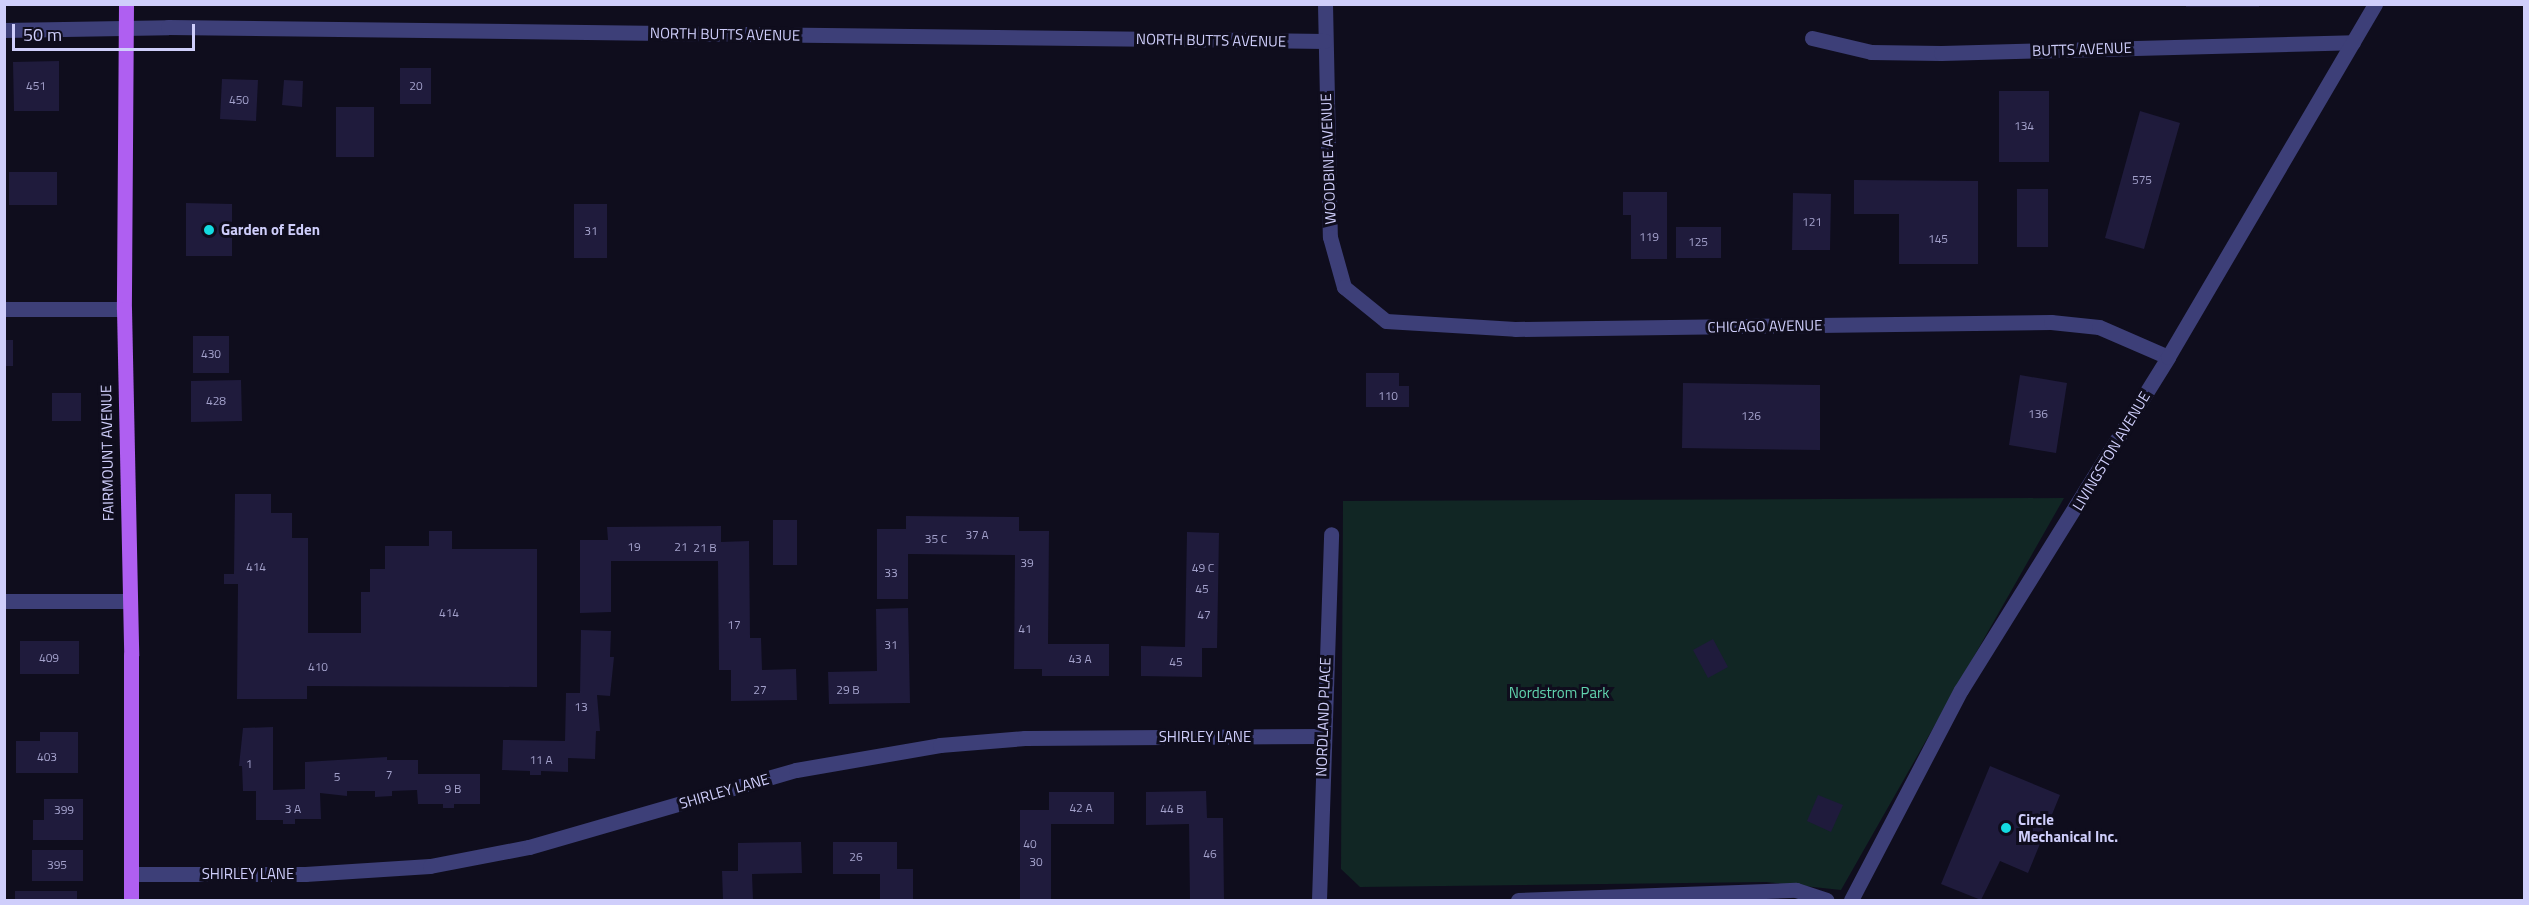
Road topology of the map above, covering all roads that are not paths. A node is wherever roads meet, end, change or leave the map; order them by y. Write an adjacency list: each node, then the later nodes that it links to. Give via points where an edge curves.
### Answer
1 (126, 4): 4 (main road, FAIRMOUNT AVENUE)
2 (1325, 4): 7 (street, WOODBINE AVENUE)
3 (2375, 4): 8 (street, LIVINGSTON AVENUE)
4 (125, 29): 5 (street, NORTH BUTTS AVENUE); 7 (street, NORTH BUTTS AVENUE); 11 (main road, FAIRMOUNT AVENUE)
5 (4, 30)
6 (1812, 38): 8 (street, BUTTS AVENUE, via 1871,52 1941,53)
7 (1325, 41): 9 (street, WOODBINE AVENUE, via 1330,237 1344,287)
8 (2353, 42): 12 (street, LIVINGSTON AVENUE)
9 (1361, 305): 12 (street, CHICAGO AVENUE, via 1386,321 1515,329 2051,322 2099,327 2128,336)
10 (4, 309): 11 (street)
11 (124, 309): 15 (main road, FAIRMOUNT AVENUE)
12 (2168, 357): 22 (street, LIVINGSTON AVENUE, via 1961,690)
13 (1331, 534): 16 (street, NORDLAND PLACE)
14 (4, 601): 15 (street)
15 (129, 601): 17 (main road, FAIRMOUNT AVENUE)
16 (1322, 736): 17 (street, SHIRLEY LANE, via 1025,738 940,745 796,770 529,847 430,866 305,874); 19 (street, NORDLAND PLACE)
17 (131, 874): 18 (main road, FAIRMOUNT AVENUE)
18 (131, 900)
19 (1319, 900)
20 (1518, 900): 21 (street, via 1797,890)
21 (1826, 900)
22 (1851, 900)

